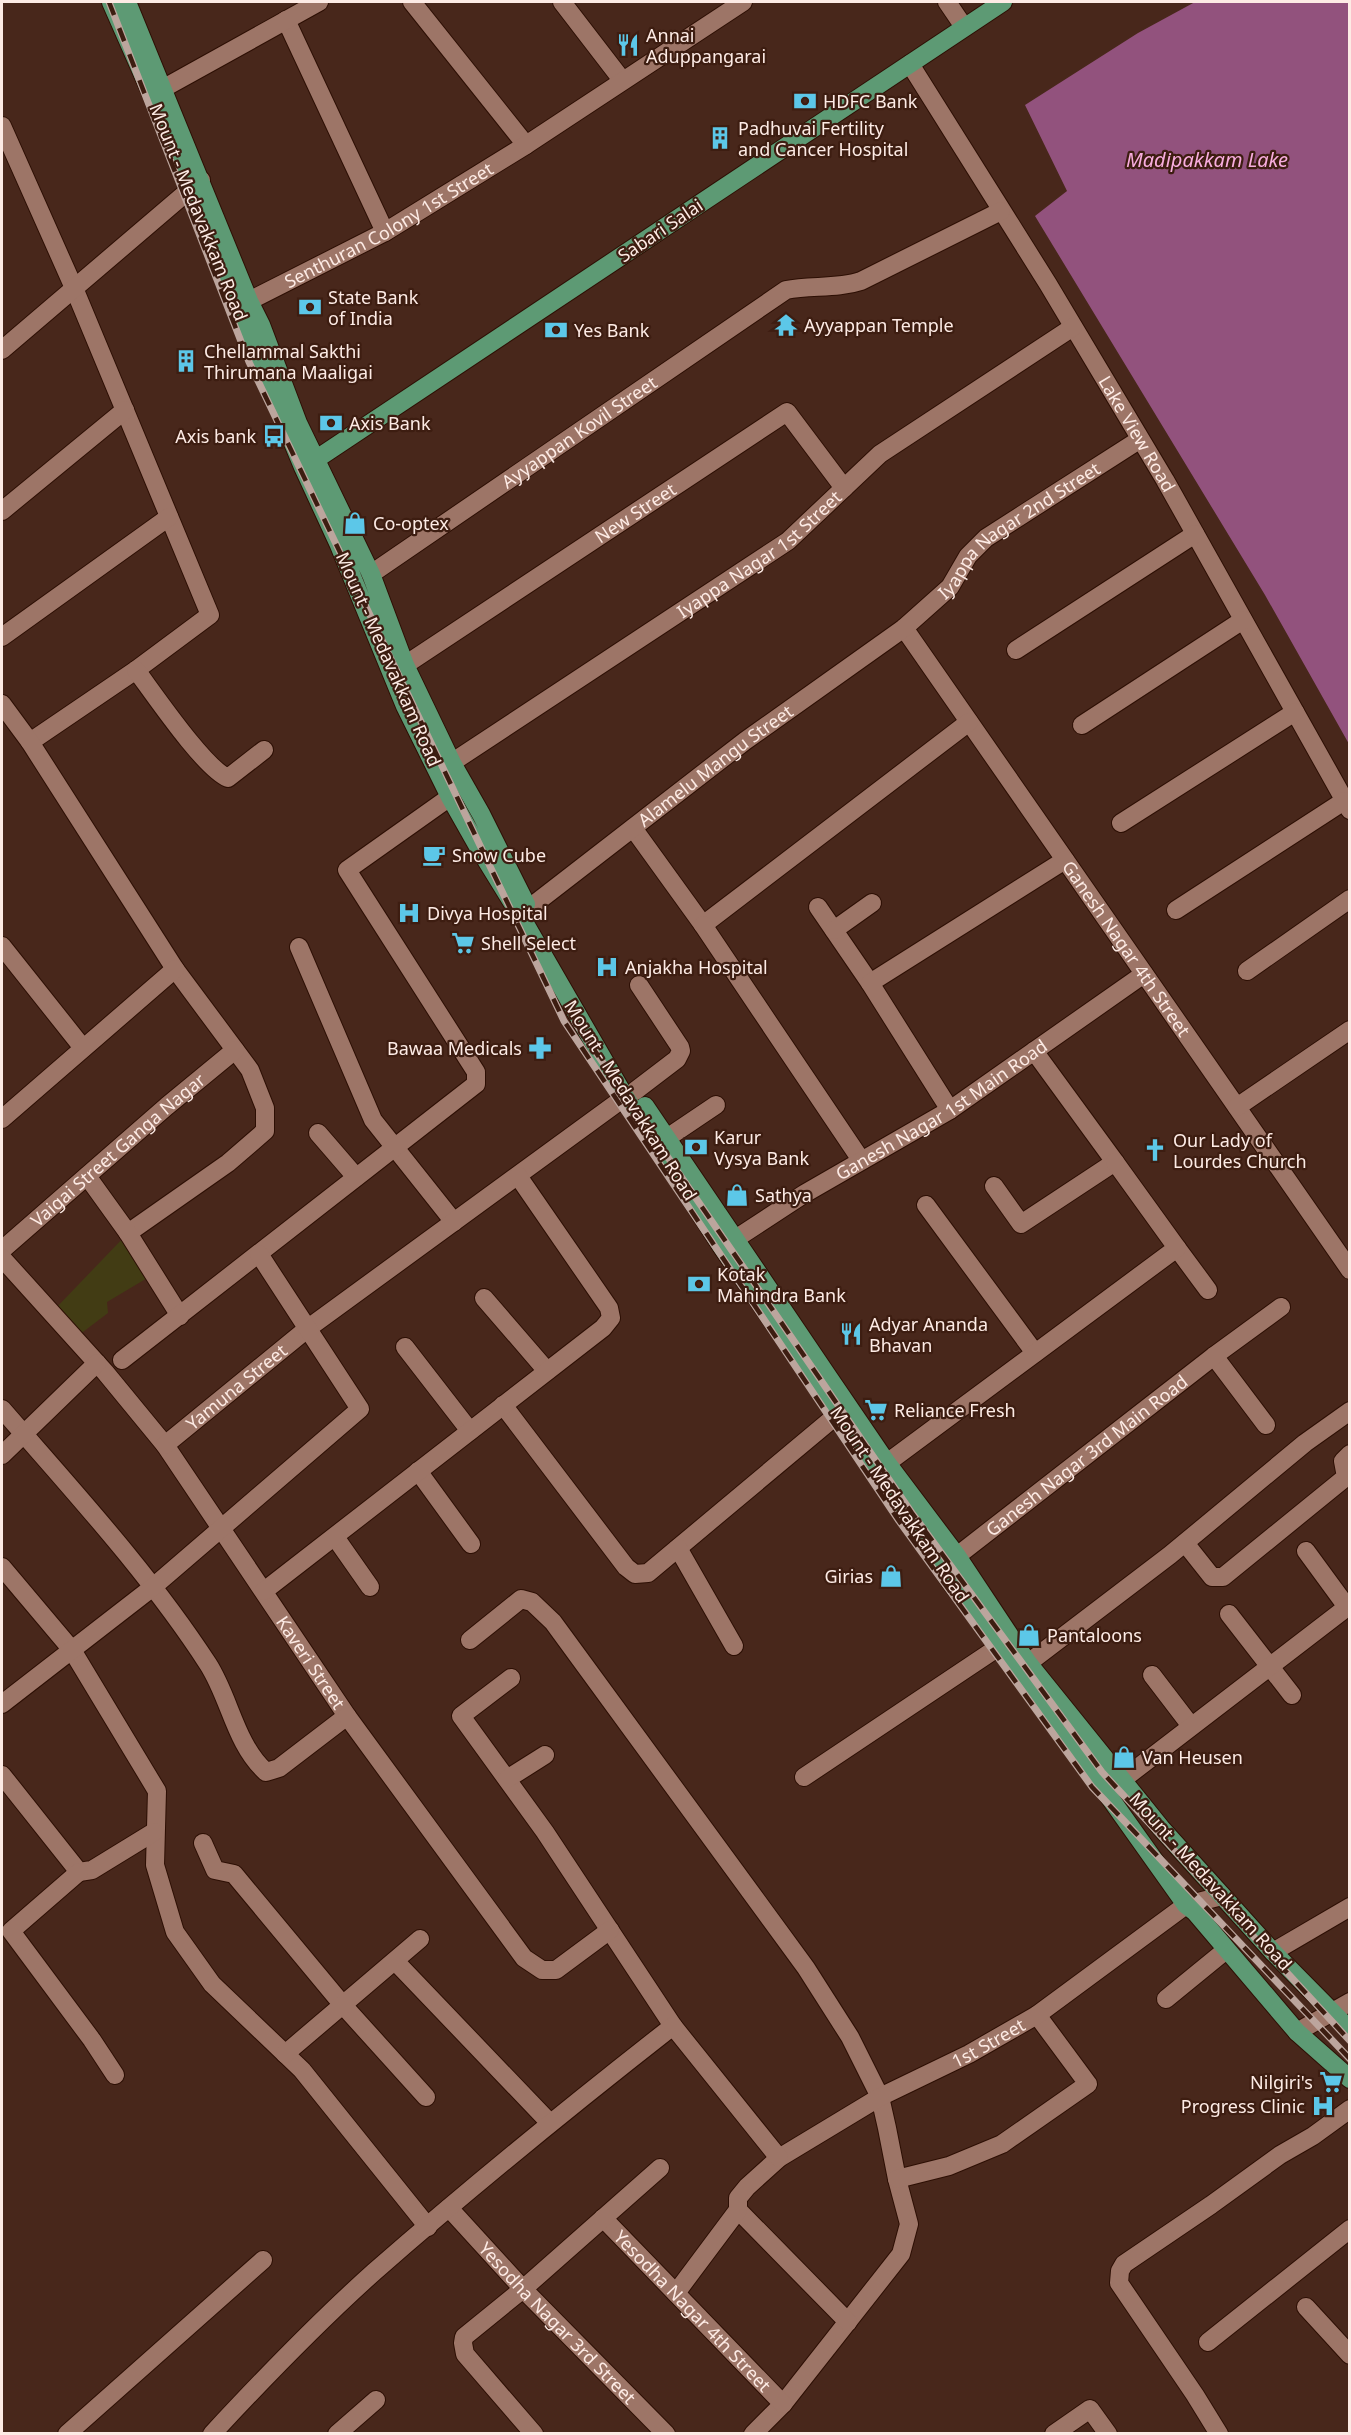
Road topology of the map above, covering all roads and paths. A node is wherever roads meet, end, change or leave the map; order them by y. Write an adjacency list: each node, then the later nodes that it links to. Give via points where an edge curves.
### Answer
1 (111, 2): 16 (main road, Mount - Medavakkam Road)
2 (127, 2): 13 (main road, Mount - Medavakkam Road)
3 (319, 2): 9 (street)
4 (412, 2): 15 (street)
5 (562, 2): 12 (street)
6 (743, 2): 12 (street, Senthuran Colony 1st Street)
7 (946, 2): 10 (street)
8 (1004, 2): 10 (main road, Sabari Salai)
9 (286, 20): 13 (street); 18 (street)
10 (964, 27): 11 (main road, Sabari Salai)
11 (910, 64): 17 (street, Lake View Road); 25 (main road, Sabari Salai)
12 (622, 80): 15 (street, Senthuran Colony 1st Street)
13 (164, 88): 16 (main road, Mount - Medavakkam Road)
14 (2, 126): 19 (street)
15 (526, 144): 18 (street, Senthuran Colony 1st Street)
16 (195, 184): 19 (street); 20 (main road, Mount - Medavakkam Road); 25 (main road, Mount - Medavakkam Road)
17 (1001, 211): 21 (street, Lake View Road); 30 (street, Ayyappan Kovil Street, via 861,281 846,286 786,290)
18 (385, 232): 20 (street, Senthuran Colony 1st Street)
19 (74, 288): 22 (street); 23 (street)
20 (249, 301): 25 (main road, Mount - Medavakkam Road)
21 (1073, 327): 24 (street, Lake View Road); 26 (street, Iyappa Nagar 1st Street, via 880,454)
22 (2, 350)
23 (125, 410): 27 (street); 28 (street)
24 (1139, 440): 29 (street, Lake View Road); 32 (street, Iyappa Nagar 2nd Street, via 986,538 968,556 950,587)
25 (310, 463): 30 (main road, Mount - Medavakkam Road); 43 (main road, Mount - Medavakkam Road, via 405,706)
26 (844, 488): 35 (street, New Street, via 787,412); 43 (street, Iyappa Nagar 1st Street, via 788,541)
27 (2, 511)
28 (169, 517): 33 (street); 36 (street, via 210,615)
29 (1195, 534): 31 (street, Lake View Road); 34 (street)
30 (371, 574): 35 (main road, Mount - Medavakkam Road)
31 (1243, 620): 38 (street, Lake View Road); 40 (street)
32 (904, 628): 39 (street, Ganesh Nagar 4th Street); 47 (street, Alamelu Mangu Street, via 745,741)
33 (2, 637)
34 (1016, 650)
35 (405, 665): 43 (main road, Mount - Medavakkam Road)
36 (135, 670): 41 (street); 42 (street, via 221,776 228,778)
37 (2, 704): 41 (street)
38 (1294, 712): 45 (street, Lake View Road); 46 (street)
39 (969, 722): 48 (street, Ganesh Nagar 4th Street); 54 (street)
40 (1082, 724)
41 (30, 742): 58 (street)
42 (264, 750)
43 (445, 767): 44 (main road, Mount - Medavakkam Road); 52 (main road, Mount - Medavakkam Road, via 480,814)
44 (450, 797): 67 (main road, Mount - Medavakkam Road); 74 (street, via 346,870 476,1072 476,1084)
45 (1347, 805): 53 (street)
46 (1121, 823)
47 (633, 828): 52 (street, Alamelu Mangu Street); 54 (street)
48 (1065, 860): 60 (street, Ganesh Nagar 4th Street); 61 (street)
49 (1350, 899): 59 (street)
50 (872, 903): 55 (street)
51 (818, 907): 55 (street)
52 (528, 909): 67 (main road, Mount - Medavakkam Road)
53 (1176, 910)
54 (703, 925): 75 (street)
55 (834, 930): 61 (street)
56 (2, 946): 64 (street)
57 (299, 947): 74 (street, via 373,1120)
58 (175, 969): 64 (street); 65 (street)
59 (1247, 971)
60 (1144, 974): 66 (street, Ganesh Nagar 1st Main Road); 69 (street, Ganesh Nagar 4th Street)
61 (870, 983): 70 (street)
62 (639, 985): 67 (street, Yamuna Street, via 681,1051 677,1059)
63 (1350, 1030): 69 (street)
64 (83, 1048): 71 (street)
65 (235, 1050): 77 (street, Vaigai Street Ganga Nagar); 83 (street, via 250,1070 265,1108 265,1131 228,1163)
66 (1034, 1051): 70 (street, Ganesh Nagar 1st Main Road); 76 (street)
67 (630, 1094): 73 (main road, Mount - Medavakkam Road); 78 (street, Yamuna Street); 84 (main road, Mount - Medavakkam Road)
68 (716, 1105): 73 (street)
69 (1237, 1107): 89 (street, Ganesh Nagar 4th Street)
70 (950, 1110): 75 (street, Ganesh Nagar 1st Main Road)
71 (2, 1119)
72 (318, 1133): 79 (street)
73 (667, 1138): 84 (main road, Mount - Medavakkam Road)
74 (395, 1148): 79 (street); 82 (street)
75 (861, 1160): 84 (street, Ganesh Nagar 1st Main Road)
76 (1115, 1162): 80 (street, via 1021,1224); 85 (street)
77 (87, 1176): 83 (street); 86 (street, Vaigai Street Ganga Nagar)
78 (518, 1176): 82 (street, Yamuna Street); 100 (street, via 609,1308 611,1318)
79 (356, 1178): 87 (street)
80 (994, 1186)
81 (926, 1205): 96 (street)
82 (454, 1222): 94 (street, Yamuna Street)
83 (129, 1233): 93 (street)
84 (728, 1243): 104 (main road, Mount - Medavakkam Road); 111 (main road, Mount - Medavakkam Road)
85 (1177, 1248): 90 (street); 96 (street)
86 (2, 1250)
87 (259, 1254): 93 (street); 94 (street)
88 (2, 1258): 99 (street, Kaveri Street)
89 (1350, 1270)
90 (1208, 1290)
91 (484, 1298): 100 (street)
92 (1281, 1307): 97 (street, Ganesh Nagar 3rd Main Road)
93 (180, 1316): 98 (street)
94 (307, 1329): 108 (street, Yamuna Street); 113 (street, via 360,1408)
95 (405, 1347): 106 (street)
96 (1035, 1353): 111 (street)
97 (1214, 1356): 105 (street); 119 (street, Ganesh Nagar 3rd Main Road)
98 (122, 1360)
99 (97, 1363): 107 (street); 108 (street, Kaveri Street)
100 (547, 1371): 101 (street)
101 (503, 1405): 106 (street); 117 (street, via 626,1567 635,1574 648,1573)
102 (2, 1409): 107 (street, Kaveri Street)
103 (1350, 1411): 115 (street, via 1305,1443)
104 (838, 1414): 117 (street); 128 (main road, Mount - Medavakkam Road, via 952,1584)
105 (1266, 1425)
106 (470, 1431): 112 (street)
107 (23, 1434): 110 (street); 121 (street, Kaveri Street)
108 (165, 1445): 113 (street, Kaveri Street)
109 (1350, 1454): 115 (street, via 1343,1461 1346,1477 1223,1577 1212,1577)
110 (2, 1455)
111 (887, 1463): 119 (main road, Mount - Medavakkam Road)
112 (418, 1472): 114 (street); 116 (street)
113 (222, 1526): 121 (street); 123 (street, Kaveri Street)
114 (335, 1537): 122 (street); 123 (street)
115 (1185, 1543): 131 (street)
116 (471, 1544)
117 (678, 1548): 127 (street)
118 (1306, 1551): 124 (street)
119 (957, 1556): 131 (main road, Mount - Medavakkam Road)
120 (2, 1567): 129 (street)
121 (153, 1587): 129 (street); 136 (street, Kaveri Street, via 210,1666 249,1752 266,1772 279,1768)
122 (370, 1587)
123 (264, 1592): 136 (street, Kaveri Street)
124 (1348, 1606): 130 (street)
125 (1229, 1614): 130 (street)
126 (470, 1640): 168 (street, via 521,1599 532,1602 552,1622 806,1968 850,2037)
127 (734, 1646)
128 (1000, 1646): 131 (main road, Mount - Medavakkam Road); 140 (street)
129 (72, 1650): 135 (street); 144 (street, via 157,1791)
130 (1269, 1666): 134 (street); 137 (street)
131 (1023, 1667): 142 (main road, Mount - Medavakkam Road); 148 (main road, Mount - Medavakkam Road)
132 (1152, 1676): 137 (street)
133 (511, 1678): 141 (street, via 461,1716)
134 (1292, 1695)
135 (2, 1704)
136 (347, 1716): 150 (street, via 524,1959 542,1970 556,1970)
137 (1191, 1726): 142 (street)
138 (545, 1755): 141 (street)
139 (2, 1775): 143 (street)
140 (804, 1777)
141 (507, 1779): 150 (street)
142 (1122, 1780): 147 (main road, Mount - Medavakkam Road)
143 (8, 1796): 146 (street)
144 (154, 1832): 146 (street, via 92,1870); 164 (street, via 155,1865 175,1932 212,1984)
145 (203, 1843): 158 (street, via 215,1870 234,1874)
146 (79, 1872): 151 (street)
147 (1222, 1896): 148 (street); 154 (main road, Mount - Medavakkam Road)
148 (1186, 1905): 153 (main road, Mount - Medavakkam Road); 160 (street, 1st Street)
149 (1350, 1907): 154 (street)
150 (610, 1930): 161 (street)
151 (6, 1935): 165 (street, via 92,2040)
152 (420, 1939): 155 (street)
153 (1226, 1950): 156 (street); 163 (main road, Mount - Medavakkam Road)
154 (1273, 1952): 159 (main road, Mount - Medavakkam Road)
155 (395, 1961): 158 (street); 170 (street)
156 (1166, 1999)
157 (1350, 2002): 159 (street)
158 (342, 2004): 164 (street); 167 (street)
159 (1332, 2011): 162 (main road, Mount - Medavakkam Road); 163 (street)
160 (1037, 2015): 168 (street, 1st Street, via 969,2054); 173 (street, via 1088,2084 1002,2144 949,2166)
161 (673, 2025): 170 (street); 171 (street)
162 (1350, 2030)
163 (1297, 2032): 166 (main road, Mount - Medavakkam Road)
164 (285, 2054): 177 (street)
165 (115, 2075)
166 (1350, 2079)
167 (426, 2097)
168 (880, 2097): 171 (street, 1st Street); 173 (street)
169 (1350, 2109): 196 (street, via 1124,2264 1120,2271 1119,2283)
170 (550, 2124): 174 (street)
171 (779, 2158): 175 (street, 1st Street, via 738,2198)
172 (660, 2168): 176 (street)
173 (897, 2179): 183 (street, via 909,2224 901,2254)
174 (449, 2208): 177 (street); 180 (street, Yesodha Nagar 3rd Street)
175 (738, 2210): 181 (street, 1st Street); 183 (street)
176 (603, 2218): 180 (street); 181 (street, Yesodha Nagar 4th Street)
177 (428, 2227): 189 (street, via 364,2281)
178 (1350, 2229): 184 (street)
179 (263, 2260): 188 (street)
180 (523, 2289): 191 (street, via 464,2337 462,2343 465,2354); 192 (street, Yesodha Nagar 3rd Street)
181 (676, 2293): 187 (street, Yesodha Nagar 4th Street)
182 (1306, 2307): 185 (street)
183 (848, 2322): 187 (street)
184 (1208, 2342)
185 (1350, 2355)
186 (376, 2400): 190 (street)
187 (783, 2404): 193 (street)
188 (68, 2433)
189 (212, 2433)
190 (337, 2433)
191 (534, 2433)
192 (666, 2433)
193 (753, 2433)
194 (1054, 2433): 195 (street, via 1090,2409)
195 (1108, 2433)
196 (1219, 2433)

